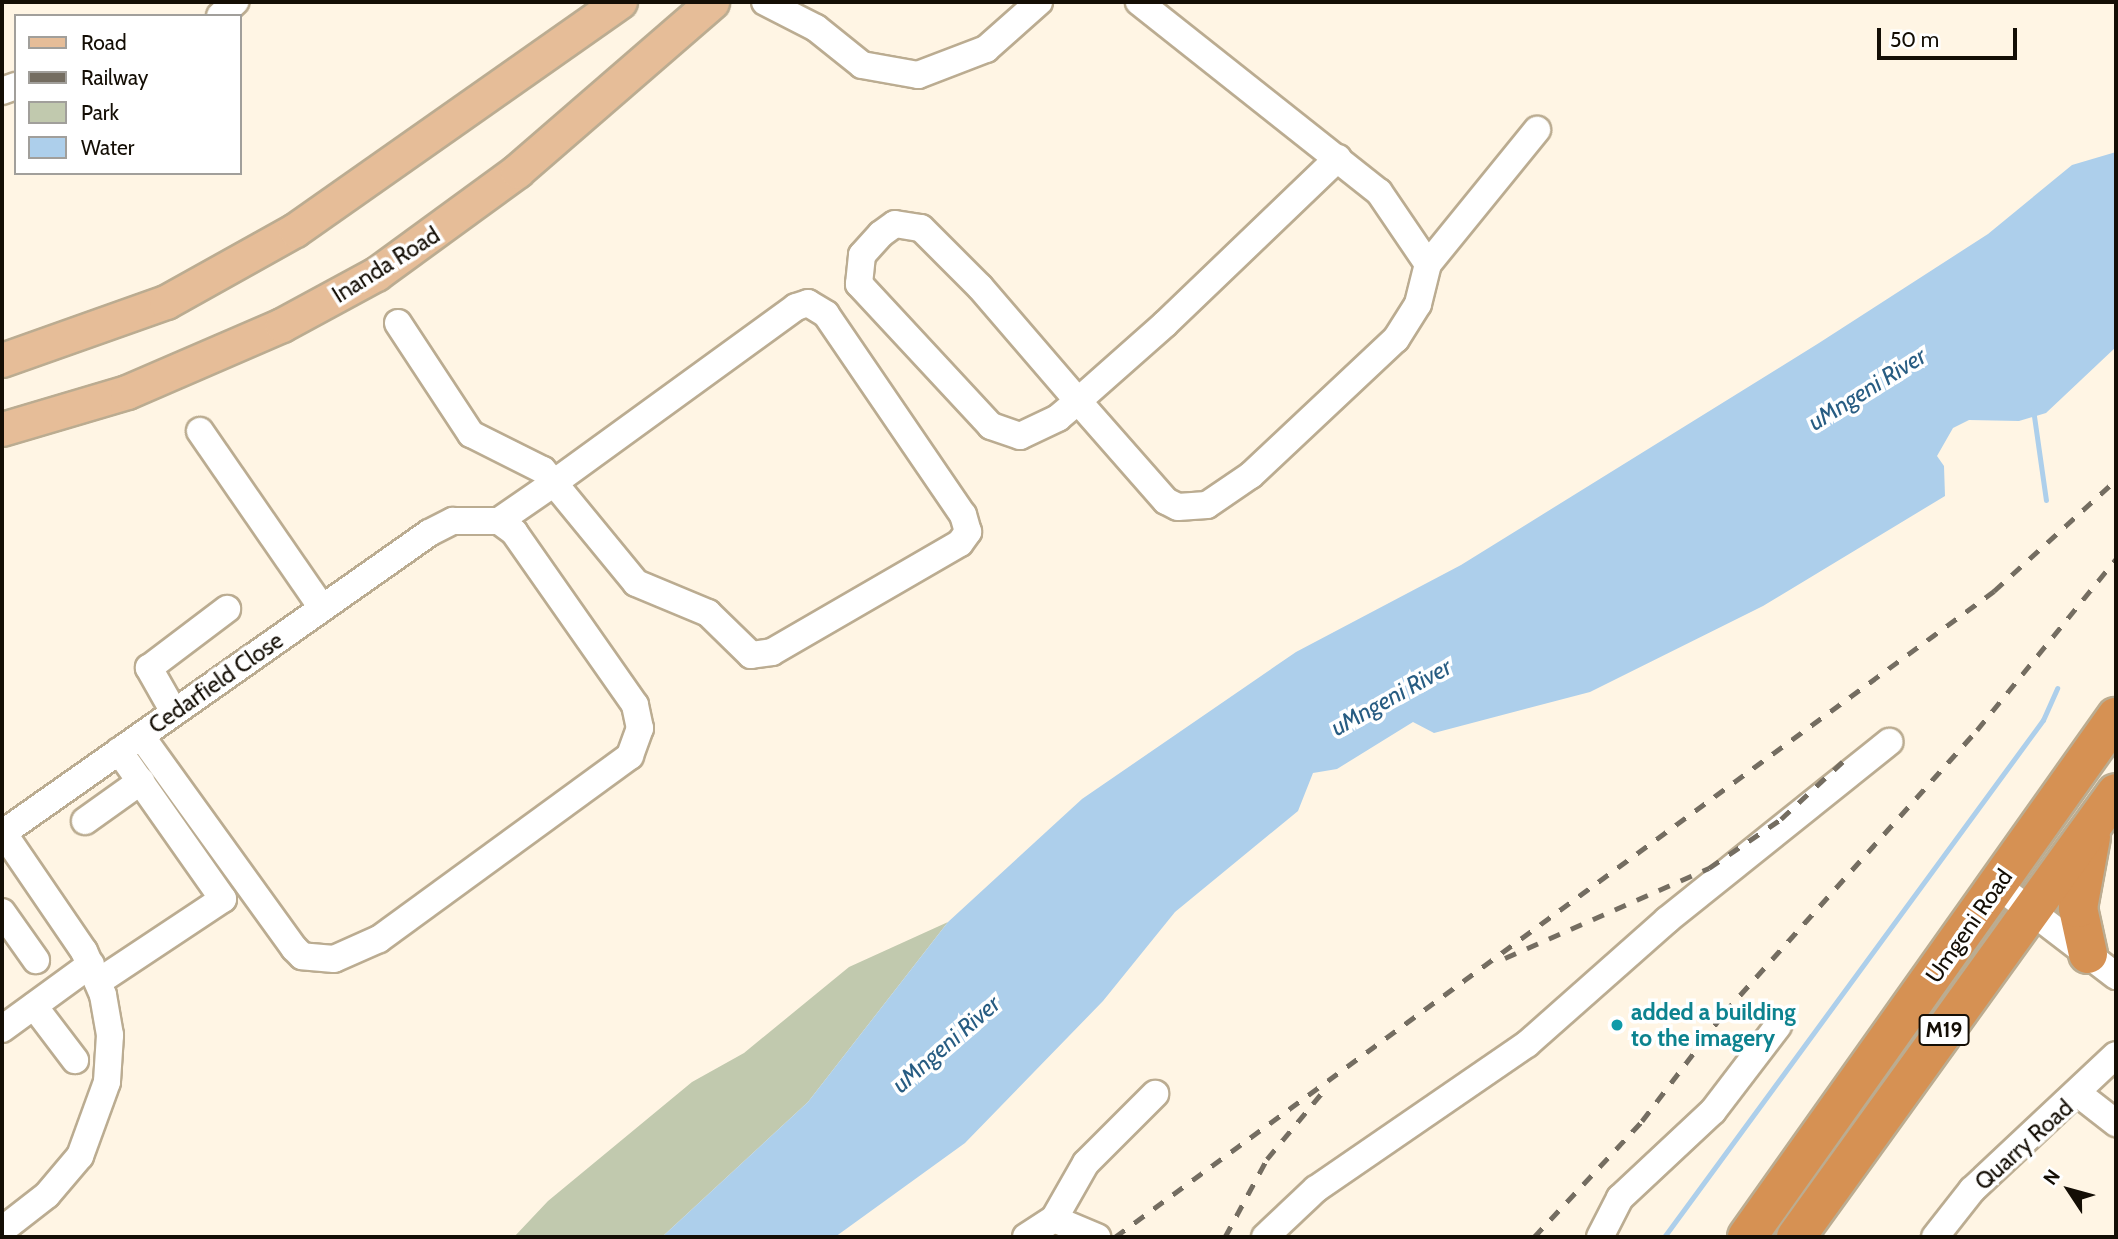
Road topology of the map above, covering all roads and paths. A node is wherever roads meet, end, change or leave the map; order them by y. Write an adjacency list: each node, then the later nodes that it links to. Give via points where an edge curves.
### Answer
1 (235, 2): 8 (street)
2 (620, 2): 14 (main road, via 295,230 166,302)
3 (712, 2): 16 (main road, Inanda Road, via 517,171 376,274 282,325 127,392)
4 (765, 2): 9 (street)
5 (806, 2): 9 (street)
6 (1039, 2): 9 (street, via 986,49 918,75 862,65)
7 (1139, 2): 11 (street)
8 (222, 14)
9 (816, 28)
10 (1537, 130): 12 (street)
11 (1338, 158): 12 (street, via 1397,211); 15 (street)
12 (1428, 264): 15 (street, via 1418,304 1396,339 1251,475 1207,505 1178,507 1166,501)
13 (398, 323): 18 (street, via 471,434 543,470)
14 (2, 360)
15 (1078, 401): 15 (street, via 1020,436 991,426 869,297 856,269 862,255 895,224 921,228)
16 (2, 429)
17 (200, 431): 20 (street)
18 (554, 482): 18 (street, via 636,583 708,613 755,656 937,557 968,532 963,515 825,314 808,303); 19 (street)
19 (499, 521): 20 (street, Cedarfield Close, via 453,521); 24 (street, via 514,532 635,705 637,746 379,939 334,959 302,956)
20 (322, 608): 22 (street, Cedarfield Close)
21 (227, 609): 22 (street, via 149,668)
22 (174, 712): 24 (street, Cedarfield Close)
23 (2116, 717): 32 (highway, Umgeni Road / M19)
24 (142, 736): 26 (street, Cedarfield Close)
25 (1889, 742): 50 (street, via 1667,920 1527,1044 1286,1214)
26 (119, 751): 27 (street); 31 (street, Cedarfield Close)
27 (141, 781): 29 (street); 37 (street, via 223,899)
28 (2116, 793): 30 (highway, Umgeni Road / M19)
29 (85, 821)
30 (2094, 825): 33 (highway, Umgeni Road / M19); 36 (highway, via 2078,908)
31 (5, 841): 37 (street)
32 (1997, 885): 33 (street); 52 (highway, Umgeni Road / M19)
33 (2031, 910): 36 (street); 53 (highway, Umgeni Road / M19)
34 (2, 912): 35 (street)
35 (36, 960)
36 (2102, 965)
37 (95, 973): 38 (street); 47 (street, via 110,1035 99,1116 63,1178)
38 (34, 1006): 40 (street); 42 (street)
39 (1778, 1026): 51 (street, via 1713,1111 1620,1198)
40 (2, 1029)
41 (2116, 1055): 44 (street, Quarry Road)
42 (75, 1060)
43 (1155, 1094): 46 (street, via 1086,1163)
44 (2080, 1095): 45 (street); 54 (street, Quarry Road, via 1972,1190)
45 (2116, 1124)
46 (1054, 1219): 48 (street); 49 (street)
47 (2, 1230)
48 (1026, 1237)
49 (1097, 1237)
50 (1265, 1237)
51 (1600, 1237)
52 (1747, 1237)
53 (1796, 1237)
54 (1935, 1237)

